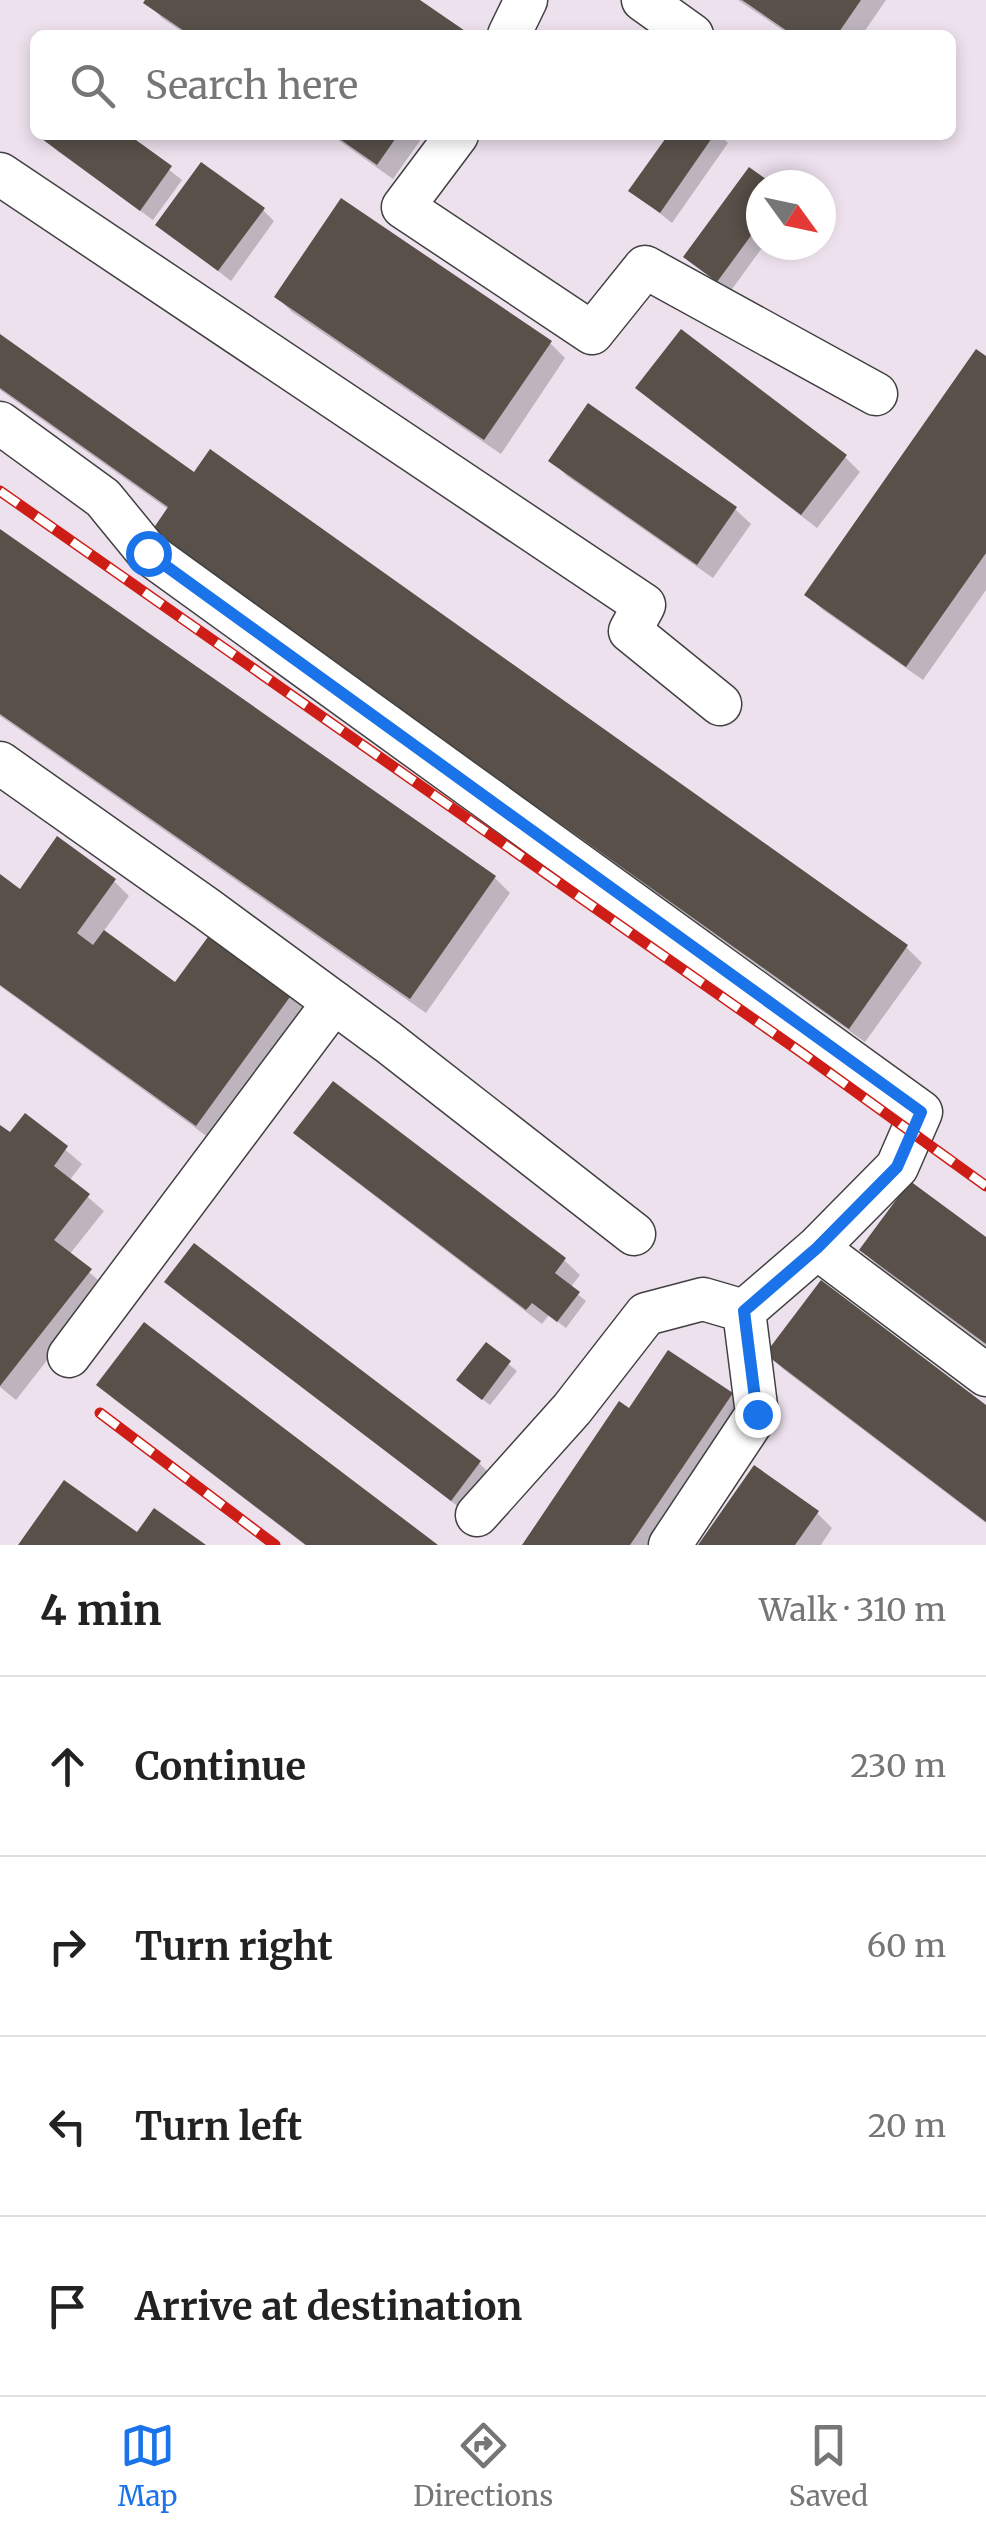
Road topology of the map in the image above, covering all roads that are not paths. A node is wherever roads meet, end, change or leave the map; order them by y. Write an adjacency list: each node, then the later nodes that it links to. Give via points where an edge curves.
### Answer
1 (526, 0): 3 (lane)
2 (643, 0): 4 (lane)
3 (511, 30)
4 (685, 30)
5 (453, 140): 7 (lane, via 404,207 592,333 645,268)
6 (0, 174): 9 (lane, via 644,604 630,631)
7 (876, 394)
8 (0, 423): 13 (lane, via 102,498 148,553 921,1112 897,1167)
9 (720, 704)
10 (0, 763): 11 (lane)
11 (334, 1002): 12 (lane); 15 (lane)
12 (634, 1234)
13 (817, 1248): 14 (lane); 16 (lane)
14 (744, 1311): 17 (lane, via 703,1299 646,1314); 18 (lane, via 757,1414)
15 (69, 1356)
16 (986, 1376)
17 (477, 1514)
18 (670, 1545)

